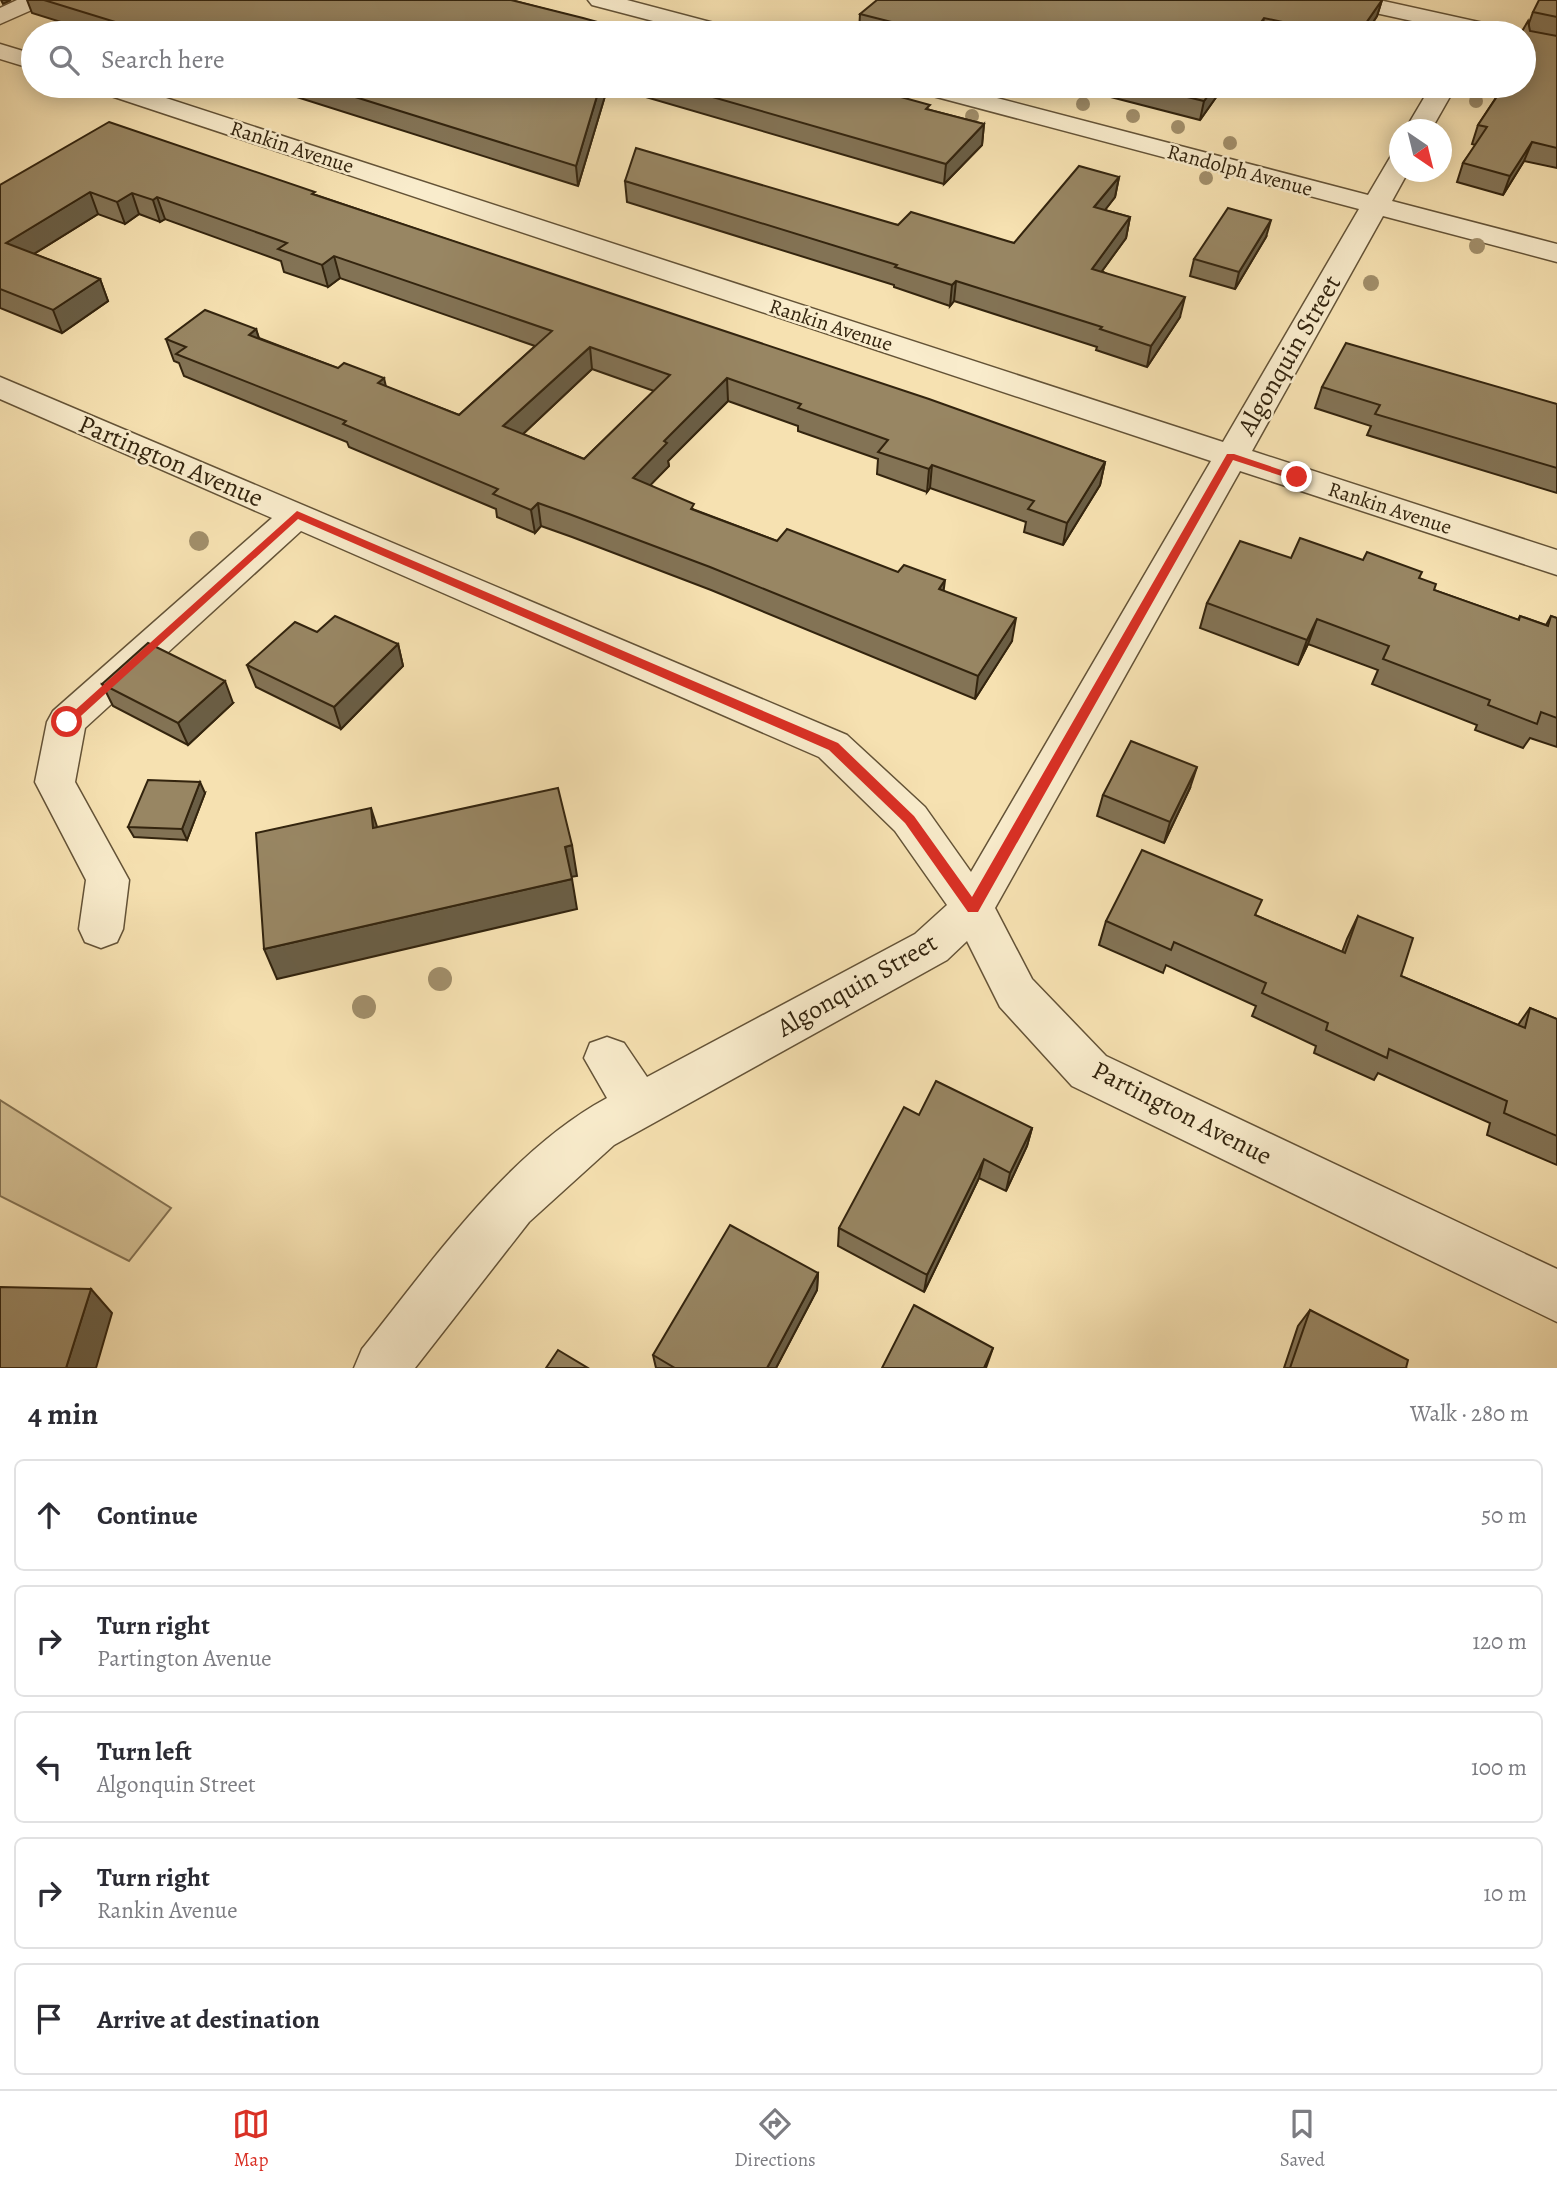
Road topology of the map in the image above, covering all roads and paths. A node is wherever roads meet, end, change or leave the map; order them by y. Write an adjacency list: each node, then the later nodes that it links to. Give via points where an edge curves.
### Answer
1 (35, 0): 4 (street)
2 (600, 0): 5 (street)
3 (1347, 0): 6 (street)
4 (0, 17)
5 (680, 21)
6 (1458, 21)
7 (0, 51): 8 (street)
8 (21, 58)
9 (142, 98): 17 (street, Rankin Avenue)
10 (969, 98): 14 (street, Randolph Avenue)
11 (1436, 98): 12 (street)
12 (1424, 119)
13 (1389, 180): 14 (street, Algonquin Street)
14 (1375, 205): 15 (street, Randolph Avenue); 17 (street, Algonquin Street)
15 (1557, 253)
16 (8, 399): 18 (street, Partington Avenue)
17 (1231, 456): 19 (street, Rankin Avenue); 20 (street, Algonquin Street)
18 (297, 515): 20 (street, Partington Avenue, via 833,746 910,819); 21 (street, via 67,722 55,782 108,880)
19 (1557, 563)
20 (973, 908): 23 (street, Algonquin Street, via 931,947); 24 (street, Partington Avenue, via 1017,993 1089,1071)
21 (101, 929)
22 (607, 1058): 23 (street)
23 (639, 1106): 25 (street, Algonquin Street, via 597,1129 511,1205)
24 (1557, 1296)
25 (381, 1368)

